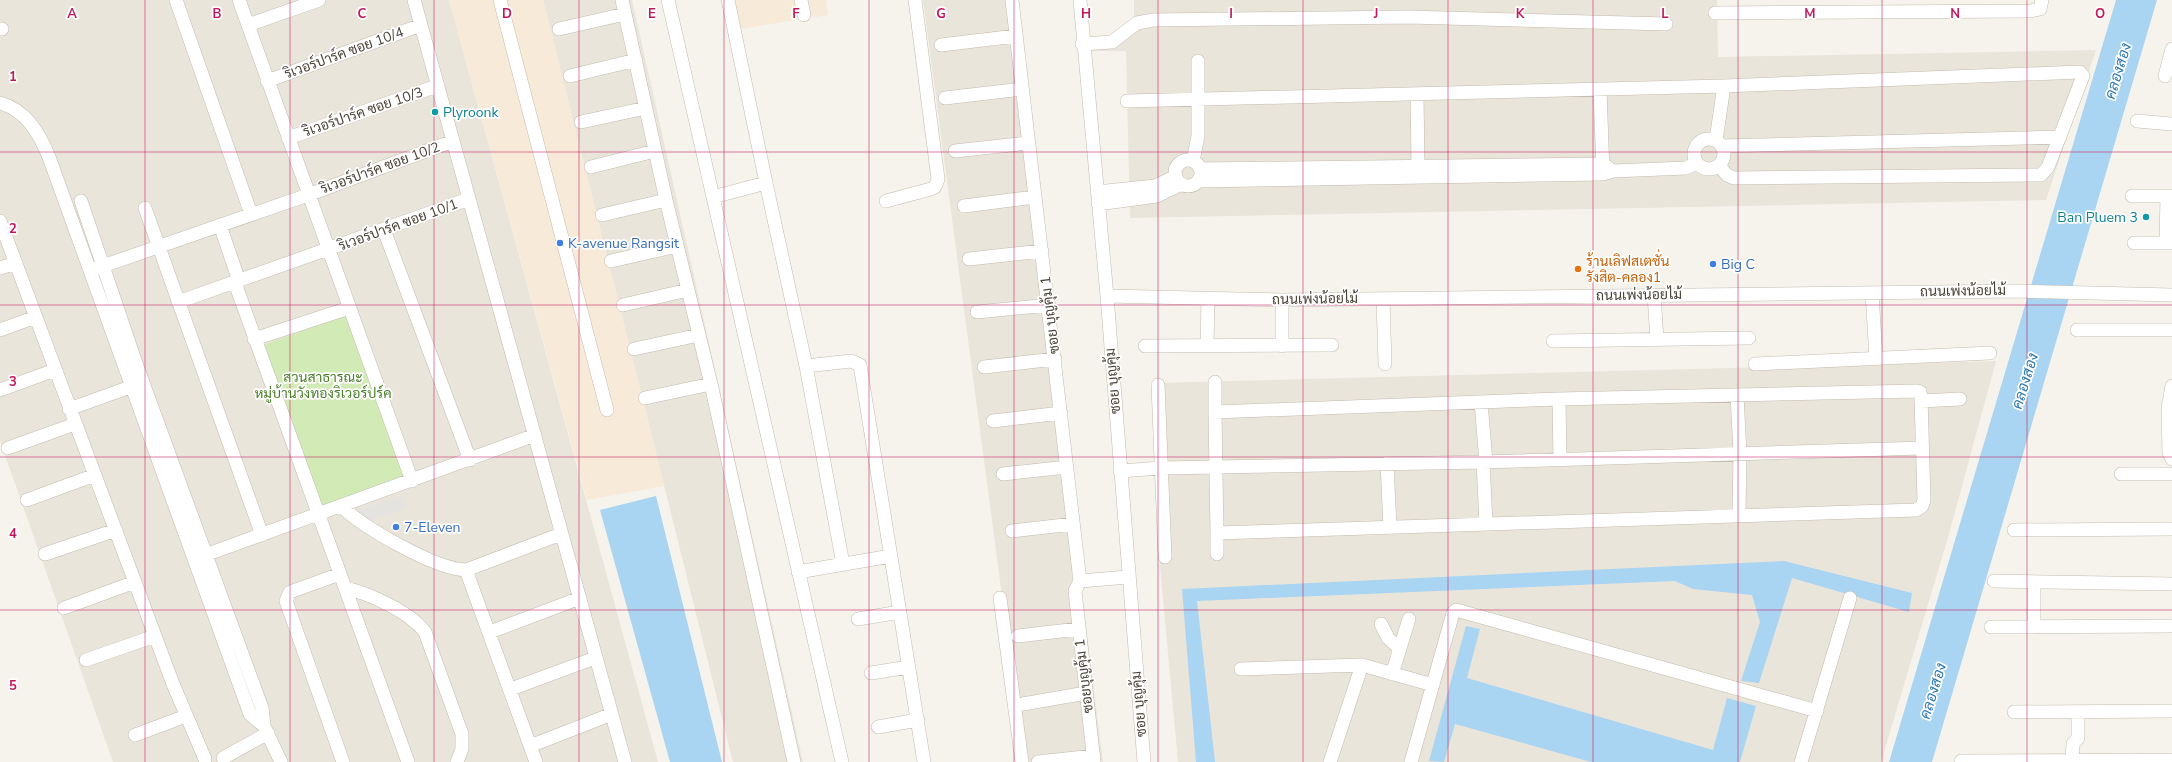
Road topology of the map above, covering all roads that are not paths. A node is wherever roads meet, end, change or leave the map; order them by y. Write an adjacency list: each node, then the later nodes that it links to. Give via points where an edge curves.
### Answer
1 (176, 0): 70 (street)
2 (239, 0): 18 (street)
3 (319, 0): 18 (street)
4 (414, 0): 19 (street)
5 (500, 0): 135 (street)
6 (622, 0): 15 (street)
7 (668, 0): 61 (street)
8 (728, 0): 57 (street)
9 (801, 0): 16 (street)
10 (915, 0): 67 (street, via 938,179 935,187 931,189)
11 (1012, 0): 21 (street, ซอย บุญคุ้ม 1)
12 (1080, 0): 22 (street, ซอย บุญคุ้ม)
13 (2042, 0): 14 (street, via 2040,8 2030,11)
14 (1715, 13)
15 (625, 14): 20 (street); 25 (street)
16 (804, 15)
17 (1666, 24): 22 (street, via 1409,17 1153,20 1137,23 1112,42)
18 (248, 25): 29 (street)
19 (421, 26): 29 (street, ริเวอร์ปาร์ค ซอย 10/4); 30 (street)
20 (559, 29)
21 (1016, 36): 23 (street); 32 (street, ซอย บุญคุ้ม 1)
22 (1082, 44): 63 (street, ซอย บุญคุ้ม)
23 (941, 45)
24 (2172, 49): 28 (street)
25 (636, 60): 27 (street); 39 (street)
26 (1198, 61): 36 (street)
27 (570, 76)
28 (2165, 76)
29 (267, 81): 44 (street)
30 (437, 86): 44 (street, ริเวอร์ปาร์ค ซอย 10/3); 45 (street)
31 (1724, 86): 33 (street); 43 (street, via 2080,72 2083,79); 47 (street)
32 (1022, 89): 35 (street); 46 (street, ซอย บุญคุ้ม 1)
33 (1600, 89): 34 (street); 55 (street)
34 (1418, 94): 36 (street); 53 (street)
35 (945, 98)
36 (1199, 100): 37 (street); 54 (street)
37 (1127, 101)
38 (0, 103): 85 (street, via 11,106 22,114 40,135)
39 (646, 108): 41 (street); 48 (street)
40 (2137, 121): 42 (street)
41 (582, 122)
42 (2172, 124)
43 (2060, 137): 47 (street); 51 (street, via 2048,168 2041,175 1734,178 1727,176)
44 (288, 138): 58 (street)
45 (453, 141): 58 (street, ริเวอร์ปาร์ค ซอย 10/2); 64 (street)
46 (1028, 143): 49 (street); 62 (street, ซอย บุญคุ้ม 1)
47 (1719, 143): 50 (street, via 1706,139 1696,145 1693,156); 51 (street, via 1724,155)
48 (655, 151): 52 (street); 65 (street)
49 (955, 151)
50 (1697, 163): 51 (street, via 1706,169); 55 (street, via 1686,168)
51 (1719, 166)
52 (591, 167)
53 (1418, 167): 54 (street); 55 (street)
54 (1198, 170): 55 (street); 56 (street, via 1189,186); 56 (street, via 1185,160 1178,165)
55 (1606, 170)
56 (1179, 180): 63 (street)
57 (766, 183): 61 (street); 119 (street)
58 (308, 195): 70 (street, ริเวอร์ปาร์ค ซอย 10/2); 79 (street)
59 (2132, 196): 60 (street)
60 (2169, 196): 76 (street)
61 (713, 197): 179 (street)
62 (1035, 197): 68 (street); 80 (street, ซอย บุญคุ้ม 1)
63 (1098, 198): 91 (street, ซอย บุญคุ้ม)
64 (469, 199): 74 (street, ริเวอร์ปาร์ค ซอย 10/1); 140 (street)
65 (666, 200): 71 (street); 77 (street)
66 (81, 201): 85 (street)
67 (886, 201)
68 (964, 206)
69 (145, 208): 78 (street)
70 (251, 214): 73 (street, ริเวอร์ปาร์ค ซอย 10/2)
71 (602, 215)
72 (1, 224): 83 (street)
73 (220, 225): 78 (street, ริเวอร์ปาร์ค ซอย 10/2); 86 (street)
74 (384, 230): 79 (street, ริเวอร์ปาร์ค ซอย 10/1); 144 (street)
75 (2134, 243): 76 (street)
76 (2169, 243)
77 (677, 246): 82 (street); 87 (street)
78 (158, 247): 85 (street, ริเวอร์ปาร์ค ซอย 10/2); 95 (street)
79 (328, 250): 86 (street, ริเวอร์ปาร์ค ซอย 10/1); 98 (street)
80 (1042, 251): 81 (street); 97 (street, ซอย บุญคุ้ม 1)
81 (969, 259)
82 (611, 261)
83 (16, 263): 84 (street); 100 (street)
84 (0, 268)
85 (96, 268): 125 (street); 175 (street)
86 (237, 282): 95 (street, ริเวอร์ปาร์ค ซอย 10/1); 106 (street)
87 (688, 290): 96 (street); 104 (street)
88 (1872, 293): 89 (street, ถนนเพ่งน้อยไม้); 90 (street, ถนนเพ่งน้อยไม้, via 2015,291); 115 (street)
89 (1654, 295): 92 (street, ถนนเพ่งน้อยไม้); 107 (street)
90 (2172, 295)
91 (1107, 296): 93 (street, ถนนเพ่งน้อยไม้); 152 (street, ซอย บุญคุ้ม)
92 (1383, 298): 94 (street, ถนนเพ่งน้อยไม้); 117 (street)
93 (1208, 299): 94 (street, ถนนเพ่งน้อยไม้); 110 (street)
94 (1282, 300): 111 (street)
95 (178, 302): 171 (street)
96 (623, 305)
97 (1049, 305): 99 (street); 116 (street, ซอย บุญคุ้ม 1)
98 (349, 308): 106 (street); 157 (street)
99 (977, 312)
100 (36, 317): 101 (street); 121 (street)
101 (0, 330)
102 (2077, 330): 103 (street)
103 (2172, 330)
104 (699, 335): 113 (street); 123 (street)
105 (1749, 338): 107 (street)
106 (254, 339): 160 (street)
107 (1657, 339): 108 (street)
108 (1553, 342)
109 (1145, 346): 110 (street)
110 (1207, 346): 111 (street)
111 (1282, 346): 112 (street)
112 (1332, 346)
113 (634, 349)
114 (1990, 353): 115 (street)
115 (1876, 358): 118 (street)
116 (1055, 359): 120 (street); 137 (street, ซอย บุญคุ้ม 1)
117 (1385, 364)
118 (1755, 364)
119 (806, 366): 174 (street, via 851,361 860,365); 177 (street)
120 (984, 367)
121 (55, 370): 127 (street); 134 (street)
122 (1215, 382): 136 (street)
123 (711, 384): 129 (street); 238 (street)
124 (1158, 385): 151 (street)
125 (133, 386): 134 (street); 175 (street)
126 (2172, 386): 146 (street, via 2168,408 2169,453)
127 (0, 390)
128 (1737, 395): 130 (street); 132 (street, via 1917,391 1920,392); 143 (street)
129 (645, 398)
130 (1559, 399): 133 (street); 145 (street)
131 (1960, 399): 132 (street)
132 (1921, 401): 142 (street)
133 (1481, 402): 136 (street); 147 (street)
134 (69, 409): 139 (street)
135 (607, 410)
136 (1215, 412): 150 (street)
137 (1061, 413): 138 (street); 149 (street, ซอย บุญคุ้ม 1)
138 (993, 421)
139 (75, 424): 141 (street); 156 (street)
140 (535, 435): 144 (street); 170 (street)
141 (8, 448)
142 (1922, 448): 143 (street); 161 (street, via 1924,500 1922,506 1916,510)
143 (1740, 454): 145 (street); 161 (street)
144 (470, 460): 157 (street)
145 (1560, 460): 147 (street)
146 (2172, 460)
147 (1484, 462): 148 (street); 163 (street)
148 (1387, 463): 150 (street); 164 (street)
149 (1067, 466): 153 (street); 162 (street, ซอย บุญคุ้ม 1)
150 (1216, 467): 151 (street); 169 (street)
151 (1161, 468): 152 (street); 176 (street)
152 (1120, 471): 181 (street, ซอย บุญคุ้ม)
153 (1003, 474)
154 (2120, 474): 155 (street)
155 (2172, 474)
156 (95, 475): 158 (street); 166 (street)
157 (412, 481): 159 (street)
158 (27, 500)
159 (341, 506): 160 (street); 178 (street, via 366,527 430,559 449,567)
160 (320, 513): 171 (street); 180 (street)
161 (1739, 514): 163 (street)
162 (1073, 524): 168 (street); 186 (street, ซอย บุญคุ้ม 1)
163 (1486, 524): 164 (street)
164 (1390, 528): 169 (street)
165 (2172, 529): 167 (street)
166 (116, 530): 172 (street); 183 (street)
167 (2014, 530)
168 (1012, 532)
169 (1217, 533): 173 (street)
170 (561, 534): 178 (street); 188 (street)
171 (262, 535): 175 (street)
172 (45, 554)
173 (1217, 554)
174 (890, 556): 177 (street); 192 (street)
175 (200, 557): 223 (street, via 250,714)
176 (1165, 558)
177 (843, 564): 179 (street)
178 (466, 570): 200 (street)
179 (798, 572): 239 (street)
180 (340, 574): 187 (street); 233 (street, via 290,592 286,601)
181 (1128, 577): 186 (street); 243 (street, ซอย บุญคุ้ม)
182 (1994, 581): 184 (street)
183 (135, 582): 191 (street); 201 (street)
184 (2034, 582): 185 (street); 198 (street)
185 (2172, 584)
186 (1078, 586): 199 (street, ซอยบุญคุ้ม 1)
187 (346, 588): 234 (street); 235 (street, via 369,596 413,619 425,632 462,734 462,749)
188 (580, 598): 200 (street); 204 (street)
189 (1000, 598): 241 (street)
190 (1850, 598): 215 (street)
191 (64, 608)
192 (900, 612): 193 (street); 207 (street)
193 (858, 619)
194 (1409, 619): 203 (street)
195 (1380, 624): 203 (street, via 1388,638)
196 (2172, 626): 198 (street)
197 (1991, 627): 198 (street)
198 (2034, 627)
199 (1078, 629): 202 (street); 213 (street, ซอยบุญคุ้ม 1)
200 (490, 632): 212 (street)
201 (155, 636): 205 (street); 219 (street)
202 (1018, 636)
203 (1400, 649): 210 (street)
204 (595, 658): 212 (street); 218 (street)
205 (86, 660)
206 (1362, 665): 208 (street); 210 (street); 244 (street)
207 (909, 667): 209 (street); 221 (street)
208 (1241, 669)
209 (871, 673)
210 (1392, 674): 211 (street)
211 (1434, 685): 215 (street, via 1453,613 1458,610); 245 (street)
212 (511, 689): 225 (street)
213 (1086, 693): 214 (street); 226 (street, ซอยบุญคุ้ม 1)
214 (1023, 704)
215 (1816, 711): 246 (street)
216 (2172, 711): 217 (street)
217 (2014, 712)
218 (612, 714): 225 (street); 237 (street)
219 (186, 716): 224 (street); 227 (street)
220 (2078, 719): 229 (street, via 2078,738 2073,744)
221 (918, 720): 222 (street); 240 (street)
222 (878, 727)
223 (266, 730): 228 (street); 232 (street)
224 (135, 735)
225 (533, 753): 236 (street)
226 (1094, 759): 242 (street)
227 (204, 760): 228 (street, via 214,754)
228 (224, 760)
229 (2072, 760): 230 (street); 231 (street)
230 (2172, 760)
231 (1961, 761)
232 (280, 762)
233 (343, 762)
234 (408, 762)
235 (457, 762)
236 (525, 762)
237 (625, 762)
238 (794, 762)
239 (842, 762)
240 (924, 762)
241 (1022, 762)
242 (1038, 762)
243 (1144, 762)
244 (1330, 762)
245 (1411, 762)
246 (1802, 762)

